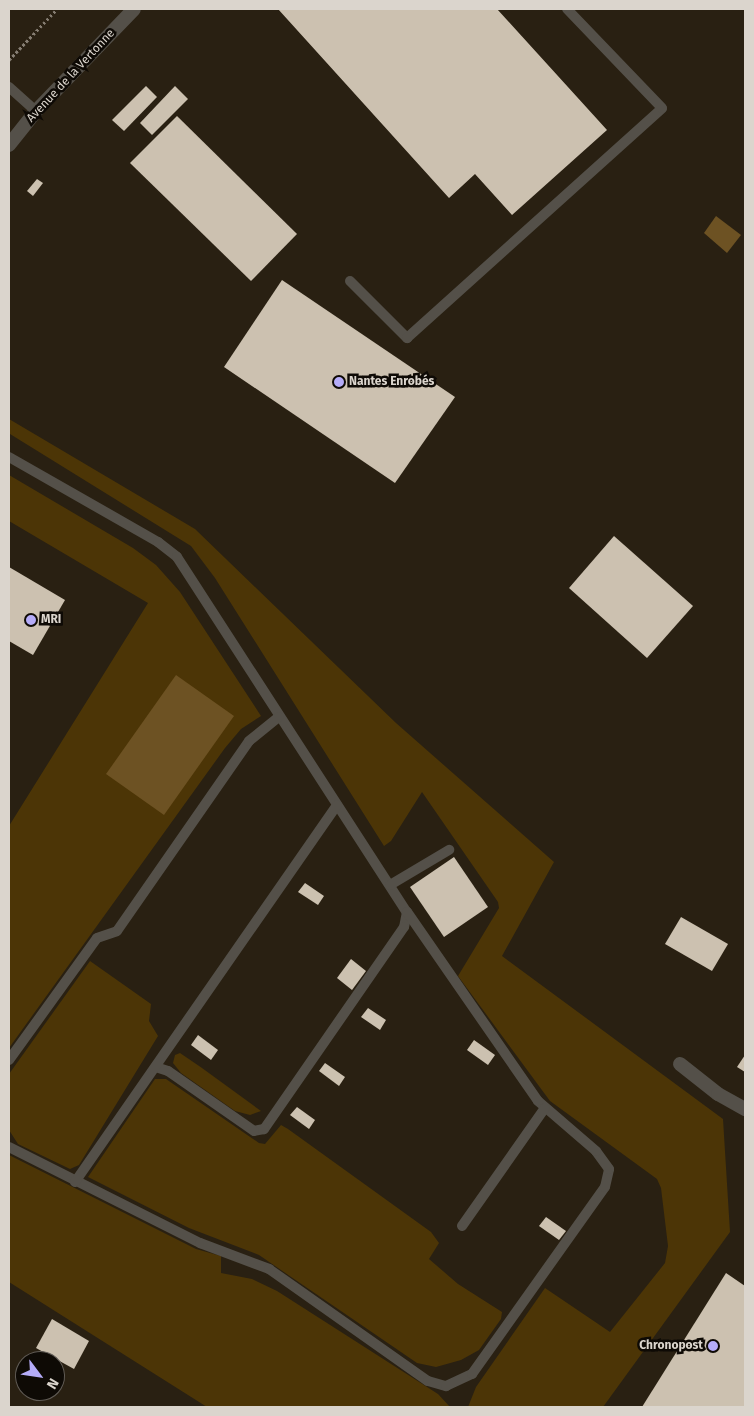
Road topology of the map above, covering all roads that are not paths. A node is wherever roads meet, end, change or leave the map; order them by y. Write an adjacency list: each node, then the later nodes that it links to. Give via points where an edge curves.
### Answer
1 (134, 9): 4 (street, Avenue de la Vertonne)
2 (567, 9): 6 (lane, via 662,108 406,338)
3 (9, 87): 4 (lane)
4 (36, 111): 5 (street, Avenue de la Vertonne)
5 (9, 145)
6 (350, 281)
7 (9, 456): 8 (lane, via 158,542 177,557)
8 (279, 717): 9 (lane); 13 (lane, via 249,741 116,931 97,938)
9 (337, 805): 11 (lane); 15 (lane)
10 (449, 850): 11 (lane)
11 (390, 885): 12 (lane)
12 (407, 912): 15 (lane, via 404,927 264,1129 254,1131 168,1071); 16 (lane)
13 (9, 1060)
14 (680, 1064): 17 (street, via 718,1094)
15 (156, 1067): 19 (lane)
16 (545, 1108): 19 (lane, via 596,1151 608,1169 605,1187 484,1361 472,1374 446,1386 428,1381 269,1269 200,1243); 20 (lane)
17 (745, 1109)
18 (9, 1146): 19 (lane)
19 (75, 1182)
20 (462, 1226)

